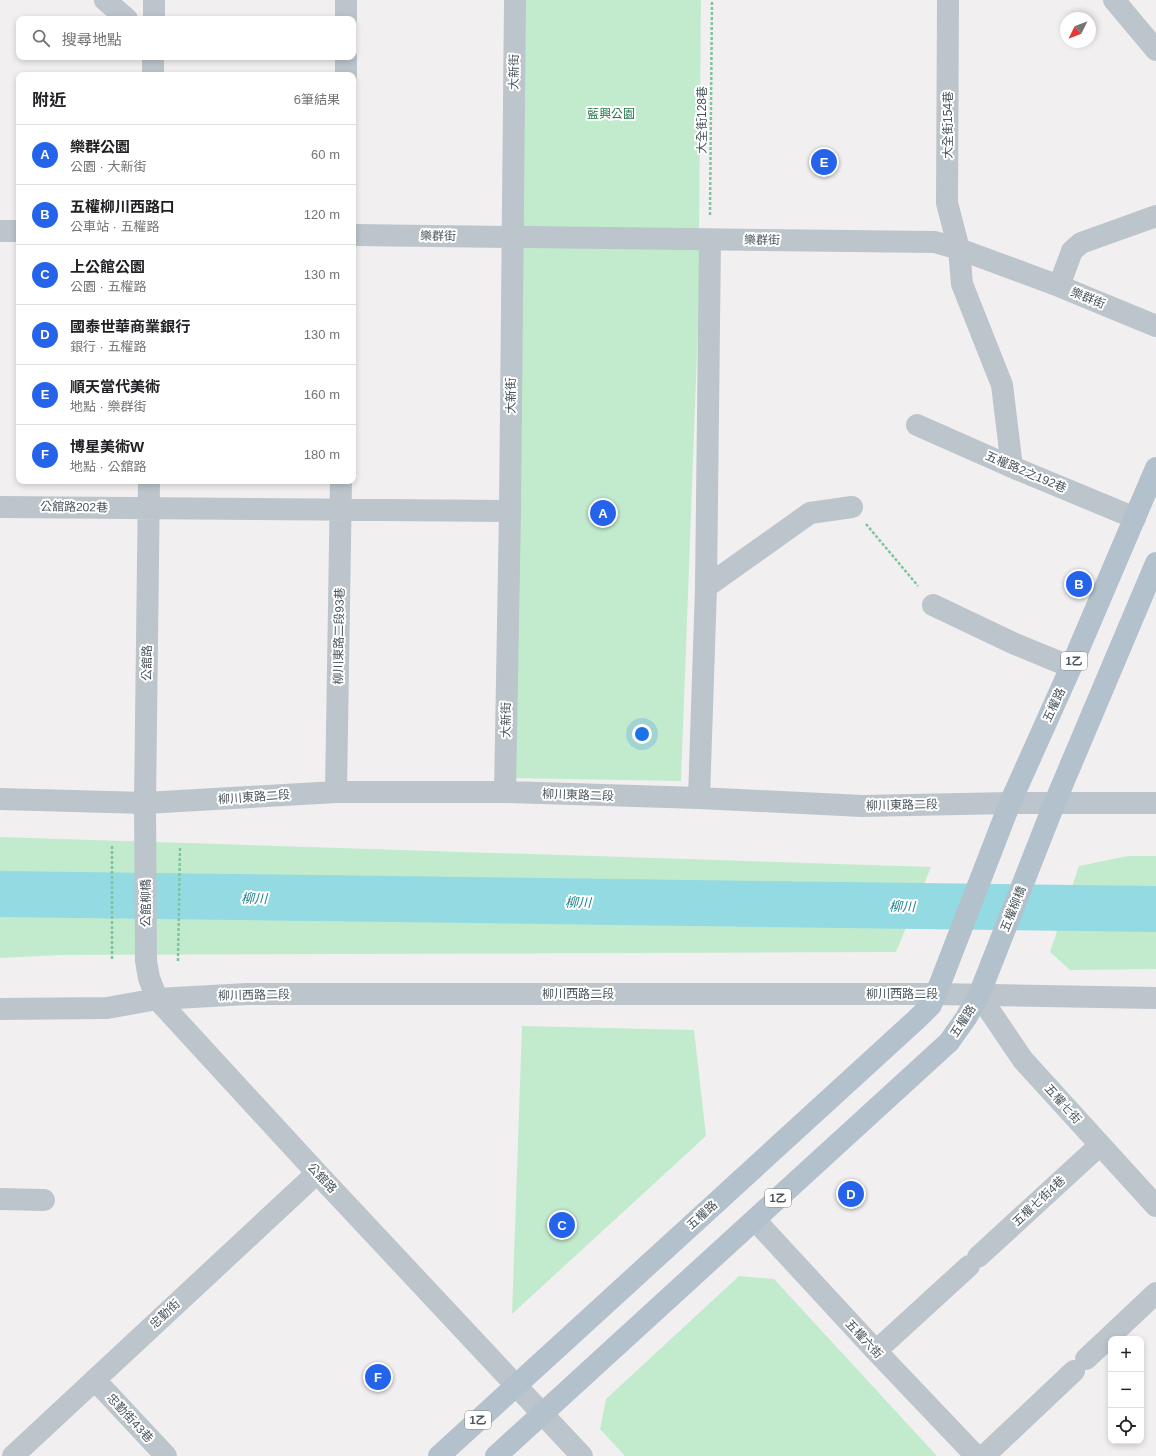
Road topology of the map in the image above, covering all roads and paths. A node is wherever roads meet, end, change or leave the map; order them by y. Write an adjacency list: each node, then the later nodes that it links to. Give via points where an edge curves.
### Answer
1 (105, 0): 8 (street)
2 (154, 0): 9 (street)
3 (346, 0): 10 (street)
4 (515, 0): 20 (street, 大新街)
5 (712, 0): 21 (path, 大全街128巷)
6 (948, 0): 22 (street, 大全街154巷, via 947,203)
7 (1114, 0): 11 (street)
8 (124, 16)
9 (154, 16)
10 (346, 16)
11 (1156, 50)
12 (154, 60): 14 (street)
13 (346, 60): 15 (street)
14 (153, 72)
15 (346, 72)
16 (1156, 216): 23 (street, via 1081,243 1072,251)
17 (0, 231): 18 (street)
18 (16, 231)
19 (356, 235): 20 (street, 樂群街)
20 (512, 237): 21 (street, 樂群街); 34 (street, 大新街)
21 (710, 240): 22 (street, 樂群街, via 935,242); 37 (street)
22 (959, 249): 23 (street, 樂群街); 26 (street, 大全街154巷, via 962,284 1002,385)
23 (1059, 286): 24 (street, 樂群街)
24 (1156, 326)
25 (917, 425): 26 (street, 五權路2之192巷)
26 (1012, 466): 35 (street, 五權路2之192巷)
27 (1156, 468): 35 (main road, 五權路 / 1乙)
28 (149, 484): 32 (street, 公舘路)
29 (341, 484): 33 (street, 柳川東路二段93巷)
30 (0, 507): 32 (street, 公舘路202巷)
31 (852, 507): 37 (street, via 810,512); 38 (path)
32 (149, 508): 33 (street, 公舘路202巷); 45 (street, 公舘路)
33 (341, 510): 34 (street, 公舘路202巷); 40 (street, 柳川東路二段93巷)
34 (510, 512): 41 (street, 大新街)
35 (1135, 518): 39 (main road, 五權路 / 1乙)
36 (1156, 563): 44 (main road, 1乙)
37 (706, 587): 42 (street)
38 (934, 605): 39 (street, via 1014,644)
39 (1072, 667): 46 (main road, 五權路 / 1乙)
40 (336, 792): 41 (street, 柳川東路二段); 45 (street, 柳川東路二段)
41 (505, 792): 42 (street, 柳川東路二段)
42 (699, 798): 46 (street, 柳川東路二段, via 862,806)
43 (0, 799): 45 (street, 柳川東路二段)
44 (1055, 802): 46 (street, 柳川東路二段); 47 (street, 柳川東路二段); 54 (main road, 五權柳橋 / 1乙)
45 (145, 803): 49 (street, 公舘路)
46 (1010, 803): 55 (main road, 五權路 / 1乙)
47 (1156, 803)
48 (112, 846): 51 (path)
49 (146, 846): 52 (street, 公館柳橋)
50 (180, 846): 53 (path)
51 (112, 960)
52 (146, 961): 58 (street, 公舘路)
53 (178, 961)
54 (991, 965): 56 (main road, 五權路 / 1乙)
55 (936, 994): 56 (street, 柳川西路二段); 58 (street, 柳川西路二段, via 247,994); 69 (main road, 五權路 / 1乙, via 917,1019)
56 (979, 995): 57 (street, 柳川西路二段); 60 (street, 五權七街, via 1023,1060); 65 (main road, 五權路 / 1乙, via 949,1042)
57 (1156, 998)
58 (157, 999): 59 (street, 柳川西路二段, via 107,1008); 61 (street, 公舘路)
59 (0, 1009)
60 (1100, 1145): 64 (street, 五權七街); 67 (street, 五權七街4巷)
61 (317, 1173): 68 (street, 忠勤街); 69 (street, 公舘路)
62 (0, 1199): 63 (street)
63 (44, 1200)
64 (1156, 1206)
65 (755, 1220): 67 (street, 五權六街); 70 (main road, 五權路 / 1乙)
66 (1156, 1293): 77 (street)
67 (876, 1351): 76 (street, 五權六街)
68 (95, 1380): 71 (street, 忠勤街); 72 (street, 忠勤街43巷)
69 (516, 1385): 70 (street, 公舘路); 73 (main road, 五權路 / 1乙)
70 (542, 1413): 74 (main road, 五權路 / 1乙); 75 (street, 公舘路)
71 (13, 1456)
72 (166, 1456)
73 (439, 1456)
74 (496, 1456)
75 (582, 1456)
76 (976, 1456)
77 (984, 1456)

